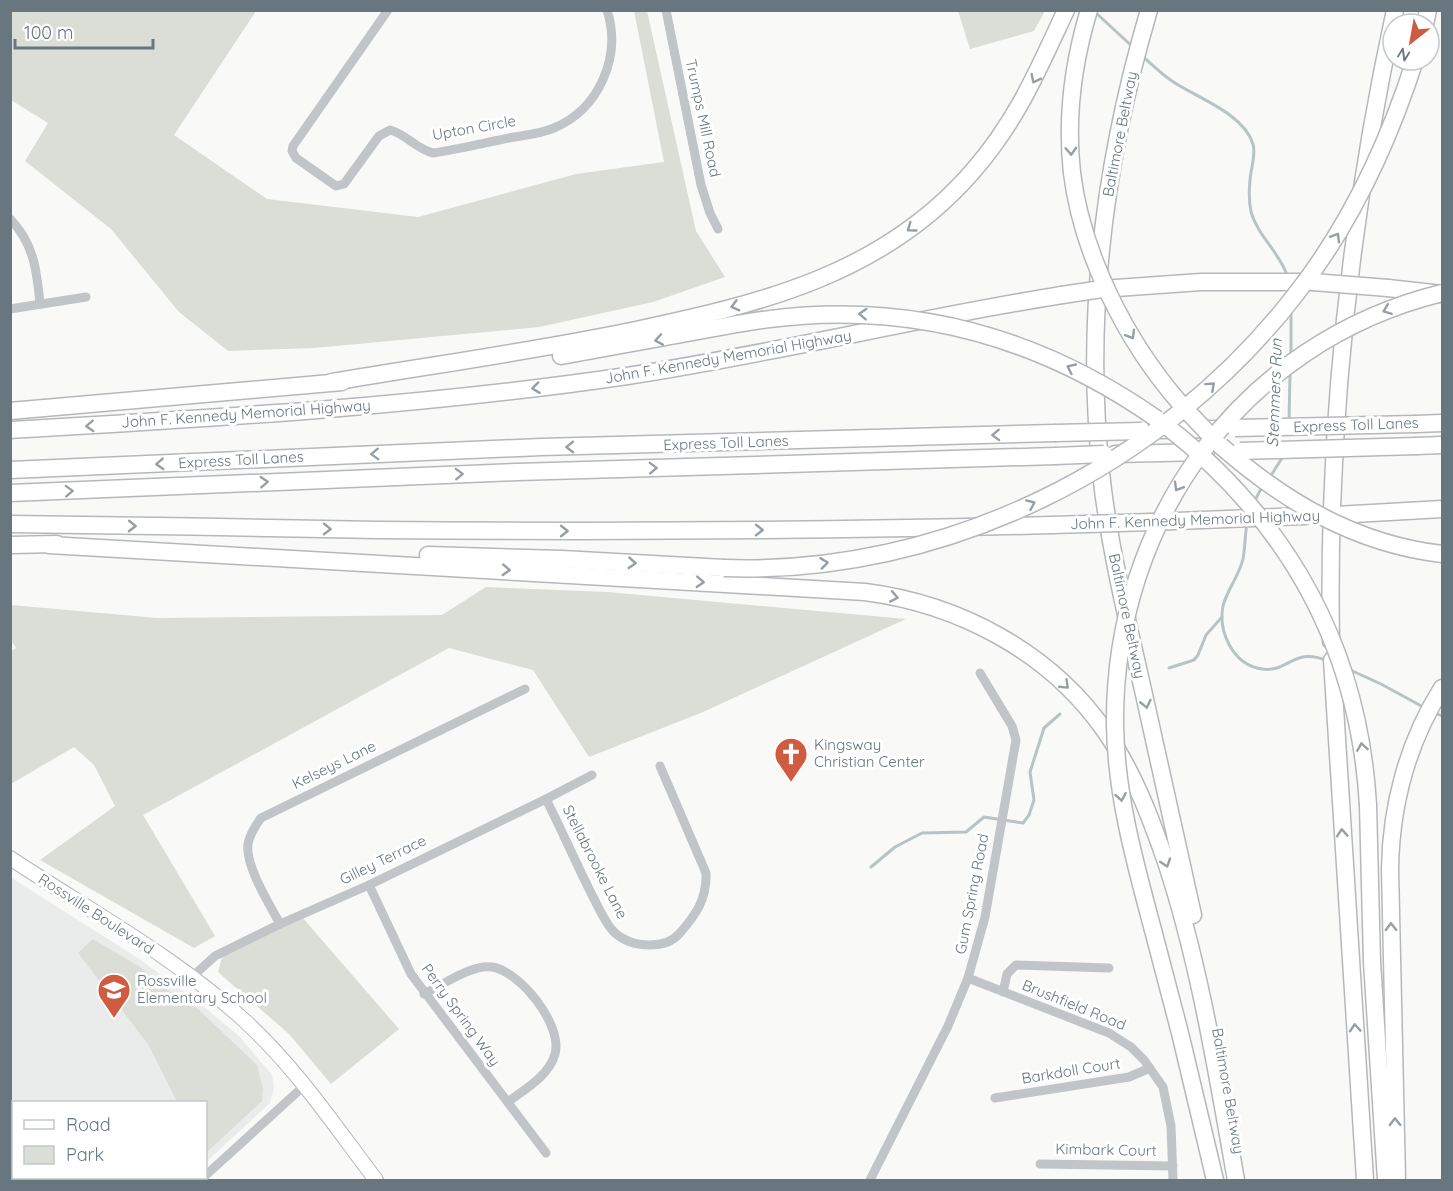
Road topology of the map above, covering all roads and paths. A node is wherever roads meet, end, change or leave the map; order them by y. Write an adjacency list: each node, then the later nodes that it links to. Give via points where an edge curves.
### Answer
1 (388, 10): 2 (street, Upton Circle, via 293,146 296,158 336,186 344,184 379,136 390,130 433,153 543,132 571,118 593,97 607,70 612,46)
2 (607, 10)
3 (666, 10): 10 (street, Trumps Mill Road, via 701,185)
4 (1089, 10): 26 (highway, one-way to 26, bridge, via 1072,93 1072,172 1084,228 1105,284 1133,339 1160,379 1198,423 1267,484 1347,530)
5 (1149, 10): 54 (highway, Baltimore Beltway, one-way to 54, via 1122,118 1104,225 1095,357 1098,440 1117,576 1200,948)
6 (1395, 10): 55 (highway, one-way to 6, via 1333,684 1330,575 1345,319 1365,167)
7 (1063, 18): 15 (highway, one-way to 15, via 1020,106 973,171 908,231 829,276 762,299 634,330 525,352)
8 (1411, 72): 25 (highway, one-way to 8, bridge, via 125,544 779,568 891,552 948,536 1046,497 1112,460 1168,421 1244,355 1322,259 1350,212 1380,154)
9 (10, 219): 13 (street, via 33,254)
10 (718, 229)
11 (1443, 294): 18 (highway, John F. Kennedy Memorial Highway, one-way to 18, bridge, via 1296,282 1213,281 1133,286 983,308 681,368 491,393); 52 (highway, one-way to 52, bridge, via 1392,307 1321,342 1246,401 1218,430 1187,472 1163,516 1129,607 1115,707 1120,790)
12 (86, 297): 13 (street)
13 (40, 304): 14 (street)
14 (10, 309)
15 (332, 382): 16 (highway); 56 (highway, one-way to 15, bridge, via 1372,962 1368,805 1351,694 1340,657 1285,551 1217,469 1169,428 1120,394 1016,345 939,323 844,313 786,316 482,368)
16 (10, 411)
17 (1443, 423): 20 (highway, Express Toll Lanes, one-way to 20, bridge, via 541,447)
18 (10, 430)
19 (1443, 445): 21 (highway, Express Toll Lanes, one-way to 19, bridge, via 506,472)
20 (10, 470)
21 (10, 493)
22 (1443, 509): 23 (highway, John F. Kennedy Memorial Highway, one-way to 22, bridge, via 378,530 874,529)
23 (10, 524)
24 (10, 544): 25 (highway)
25 (49, 545): 53 (highway, one-way to 53, via 858,591 922,603 990,630 1042,665 1085,705 1108,735 1141,794 1186,928)
26 (1443, 554)
27 (980, 673): 38 (street, Gum Spring Road, via 1017,740 985,917)
28 (1443, 688): 57 (highway, one-way to 28, via 1390,853 1400,787 1416,737)
29 (525, 689): 35 (street, Kelseys Lane, via 261,818 252,831 249,859)
30 (660, 766): 32 (street, Stellabrooke Lane, via 706,873 704,899 676,938 661,945 634,944 611,929)
31 (592, 775): 32 (street, Gilley Terrace)
32 (546, 799): 34 (street, Gilley Terrace)
33 (10, 858): 37 (main road, Rossville Boulevard)
34 (369, 885): 35 (street, Gilley Terrace); 40 (street, Perry Spring Way)
35 (280, 924): 37 (street, Gilley Terrace, via 215,956)
36 (1109, 968): 39 (street, via 1016,965 1006,974)
37 (192, 977): 42 (main road, Rossville Boulevard, via 248,1024)
38 (968, 978): 39 (street, Brushfield Road); 50 (street, Gum Spring Road)
39 (1003, 992): 41 (street, Brushfield Road, via 1109,1033 1131,1047)
40 (424, 994): 44 (street, Perry Spring Way); 44 (street, via 480,967 492,967 514,976 532,996 552,1023 556,1053 544,1073)
41 (1150, 1068): 43 (street, Barkdoll Court, via 1129,1077); 47 (street, Brushfield Road, via 1164,1087 1168,1104)
42 (305, 1085): 48 (street); 49 (main road, Rossville Boulevard)
43 (995, 1098)
44 (508, 1102): 45 (street, Perry Spring Way)
45 (546, 1153)
46 (1040, 1164): 47 (street, Kimbark Court)
47 (1173, 1166): 51 (street, Brushfield Road)
48 (207, 1174)
49 (376, 1180)
50 (870, 1180)
51 (1173, 1180)
52 (1215, 1180)
53 (1236, 1180)
54 (1244, 1180)
55 (1365, 1180)
56 (1386, 1180)
57 (1397, 1180)

